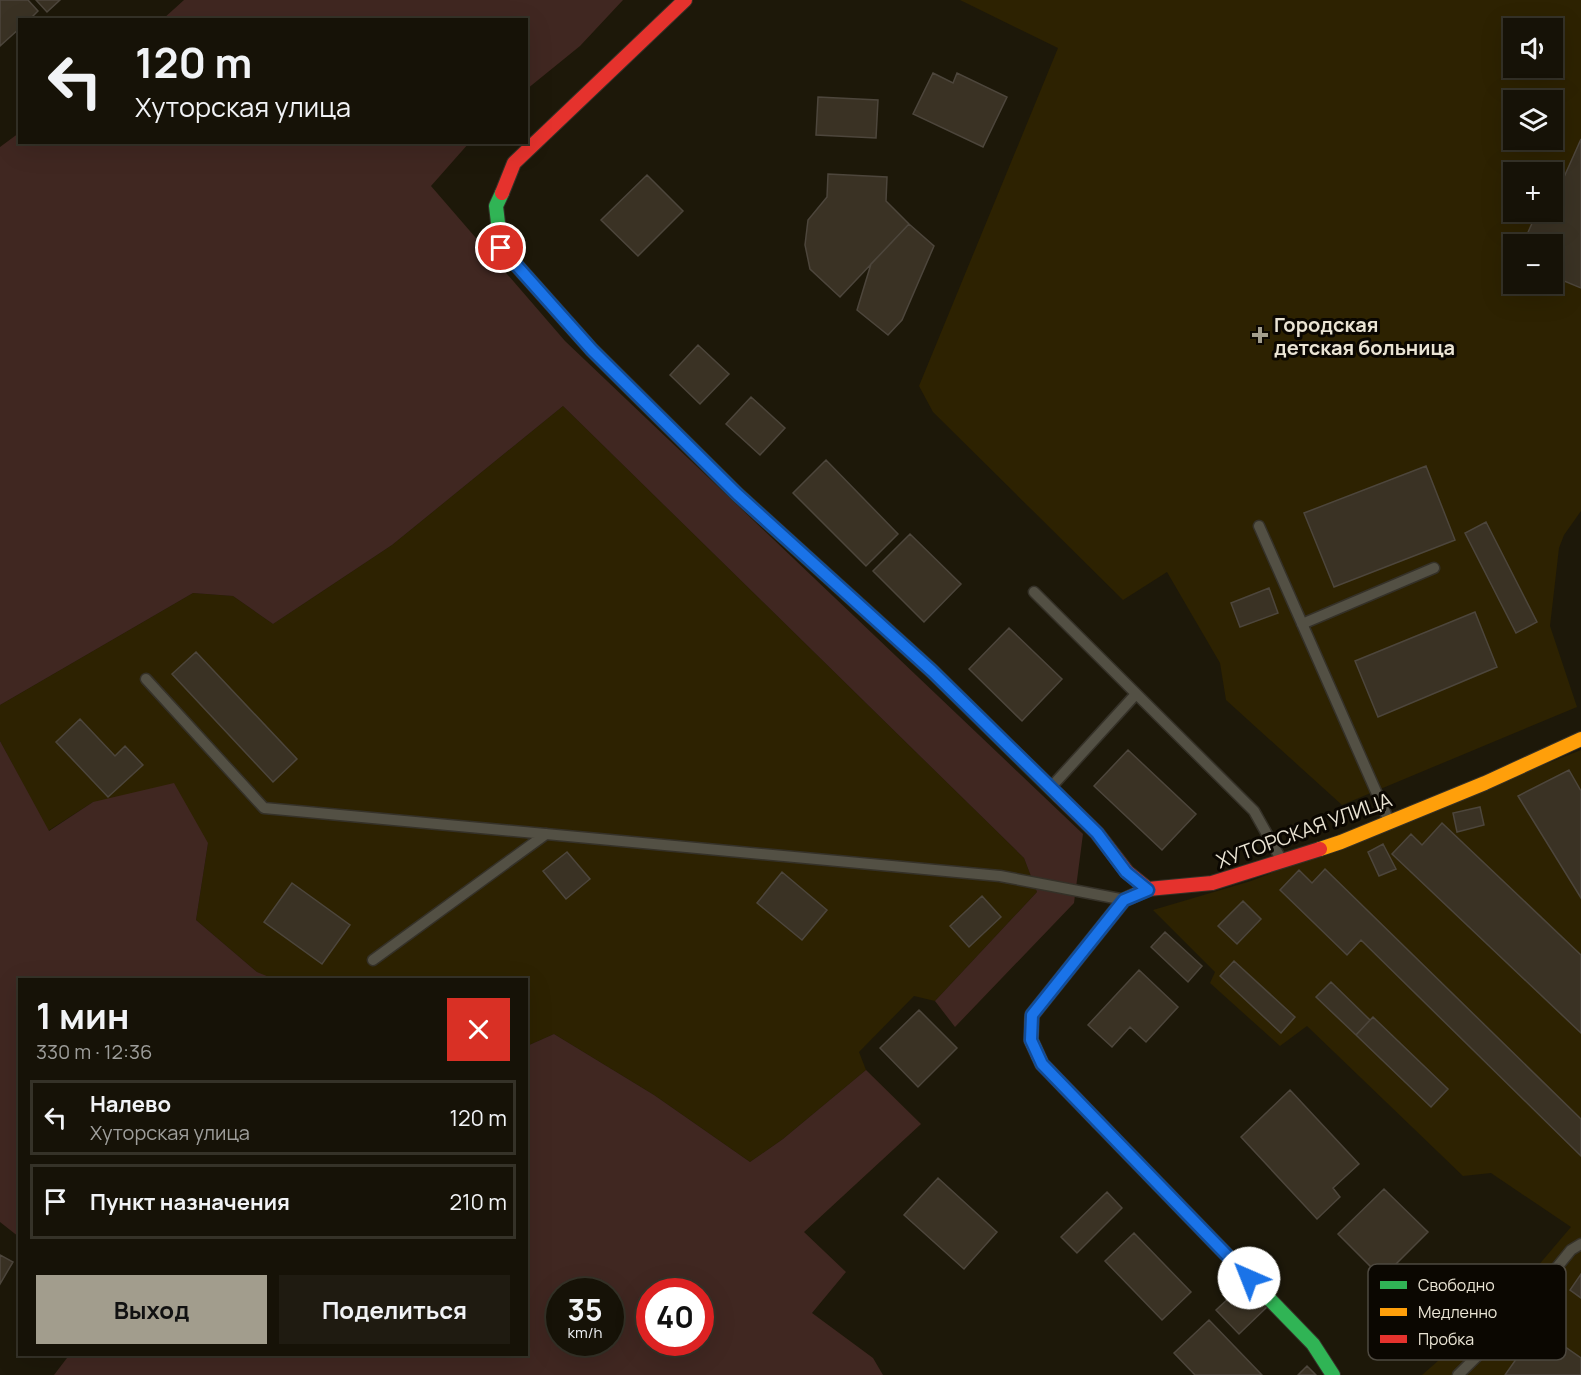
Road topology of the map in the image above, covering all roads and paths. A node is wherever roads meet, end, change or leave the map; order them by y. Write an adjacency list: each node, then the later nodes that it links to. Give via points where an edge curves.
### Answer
1 (685, 0): 9 (street, via 514,163 496,206 501,248 592,350 737,494 932,671)
2 (1259, 526): 5 (lane)
3 (1434, 568): 5 (lane)
4 (1034, 592): 7 (lane)
5 (1302, 624): 10 (lane)
6 (146, 679): 11 (lane, via 264,808)
7 (1136, 694): 9 (lane); 12 (lane, via 1254,811)
8 (1581, 740): 10 (street, ХУТОРСКАЯ УЛИЦА)
9 (1050, 788): 13 (street, via 1097,833 1126,872)
10 (1389, 821): 12 (street, ХУТОРСКАЯ УЛИЦА)
11 (546, 834): 14 (lane, via 1000,876); 15 (lane)
12 (1282, 861): 13 (street, ХУТОРСКАЯ УЛИЦА, via 1212,883)
13 (1148, 890): 14 (street, ХУТОРСКАЯ УЛИЦА)
14 (1124, 900): 19 (street, via 1032,1015 1031,1040 1042,1064 1313,1344)
15 (373, 960)
16 (1581, 1244): 17 (lane)
17 (1560, 1264)
18 (1473, 1360): 20 (lane)
19 (1333, 1375)
20 (1458, 1375)

